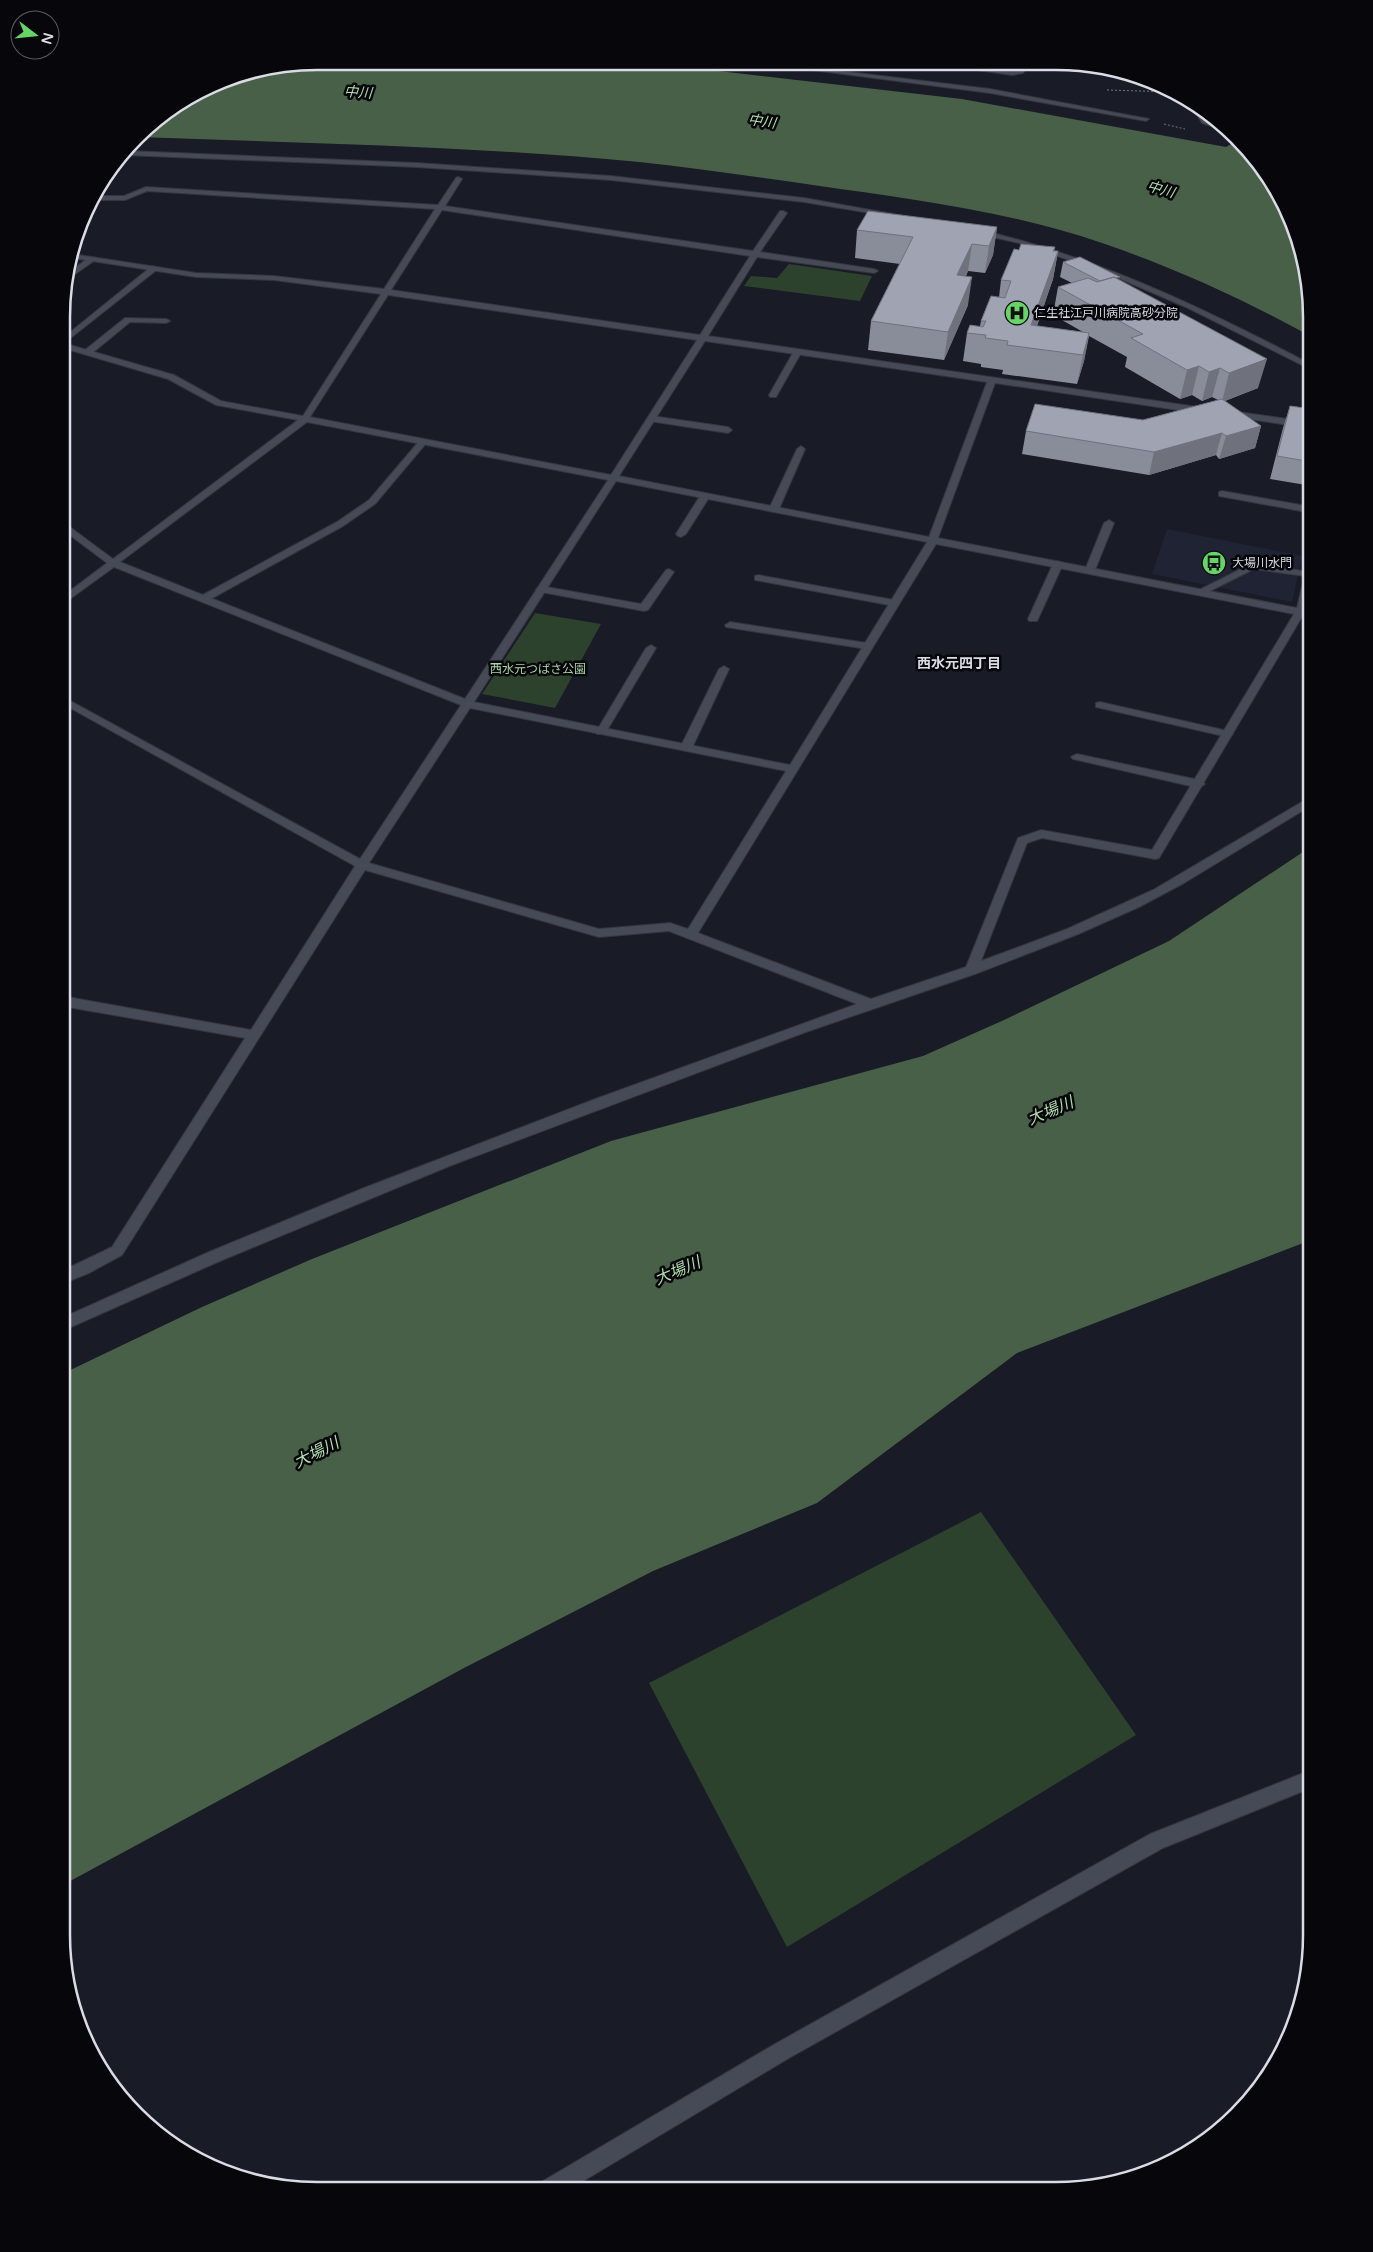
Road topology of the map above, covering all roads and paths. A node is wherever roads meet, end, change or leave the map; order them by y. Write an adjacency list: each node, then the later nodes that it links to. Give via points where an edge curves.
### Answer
1 (825, 70): 7 (street, via 990,91)
2 (986, 70): 3 (street, via 1018,74)
3 (1021, 70)
4 (1104, 90): 5 (path)
5 (1157, 92)
6 (1201, 117): 8 (street)
7 (1146, 119)
8 (1211, 124)
9 (132, 153): 14 (street, via 524,171 702,188)
10 (458, 179): 12 (street)
11 (100, 198): 12 (street, via 125,198 146,189)
12 (440, 207): 16 (street); 22 (street)
13 (783, 213): 16 (street)
14 (906, 218)
15 (970, 230): 29 (street, via 1052,251 1131,279)
16 (755, 254): 21 (street); 25 (street)
17 (77, 257): 18 (street)
18 (91, 260): 19 (street); 20 (street)
19 (155, 268): 22 (street, via 196,275 274,278); 24 (street)
20 (74, 272)
21 (874, 272)
22 (386, 292): 25 (street); 35 (street)
23 (166, 321): 27 (street, via 128,320)
24 (70, 337)
25 (701, 339): 28 (street); 34 (street)
26 (70, 346): 27 (street)
27 (88, 352): 35 (street, via 171,377 219,403)
28 (797, 353): 30 (street); 31 (street)
29 (1303, 364)
30 (992, 380): 32 (street); 48 (street)
31 (773, 395)
32 (1215, 412)
33 (1224, 414): 36 (street)
34 (652, 418): 37 (street); 40 (street)
35 (305, 419): 38 (street); 49 (street)
36 (1303, 425)
37 (728, 430)
38 (424, 441): 40 (street); 58 (street, via 372,502 340,524)
39 (801, 449): 44 (street)
40 (612, 478): 42 (street); 55 (street)
41 (1222, 494): 43 (street)
42 (705, 496): 44 (street); 47 (street)
43 (1303, 508)
44 (774, 509): 48 (street)
45 (1109, 523): 52 (street)
46 (70, 530): 49 (street)
47 (681, 534)
48 (933, 540): 50 (street); 59 (street)
49 (114, 563): 57 (street); 58 (street)
50 (1058, 564): 52 (street); 62 (street)
51 (1303, 569): 56 (street, via 1253,566)
52 (1090, 570): 56 (street)
53 (669, 572): 55 (street, via 644,608)
54 (758, 578): 59 (street)
55 (541, 588): 68 (street)
56 (1200, 592): 60 (street)
57 (70, 597)
58 (202, 599): 68 (street)
59 (894, 603): 64 (street)
60 (1303, 612)
61 (1303, 618): 71 (street)
62 (1033, 619)
63 (730, 625): 64 (street)
64 (867, 646): 74 (street)
65 (651, 648): 70 (street)
66 (724, 669): 72 (street)
67 (70, 704): 77 (street)
68 (468, 704): 70 (street); 77 (street)
69 (1100, 705): 71 (street)
70 (601, 732): 72 (street)
71 (1228, 734): 75 (street)
72 (686, 748): 74 (street)
73 (1077, 757): 75 (street)
74 (792, 769): 78 (street)
75 (1199, 784): 79 (street, via 1155,855 1041,834 1022,842)
76 (1303, 806): 79 (street, via 1139,902)
77 (362, 865): 78 (street, via 599,933 670,927); 82 (street)
78 (691, 935): 81 (street)
79 (971, 972): 81 (street)
80 (70, 1002): 82 (street)
81 (871, 1004): 84 (street, via 548,1122 317,1212 166,1276)
82 (254, 1036): 83 (street, via 116,1251)
83 (70, 1275)
84 (70, 1321)
85 (1303, 1782): 86 (street, via 1157,1840 782,2051)
86 (563, 2182)

